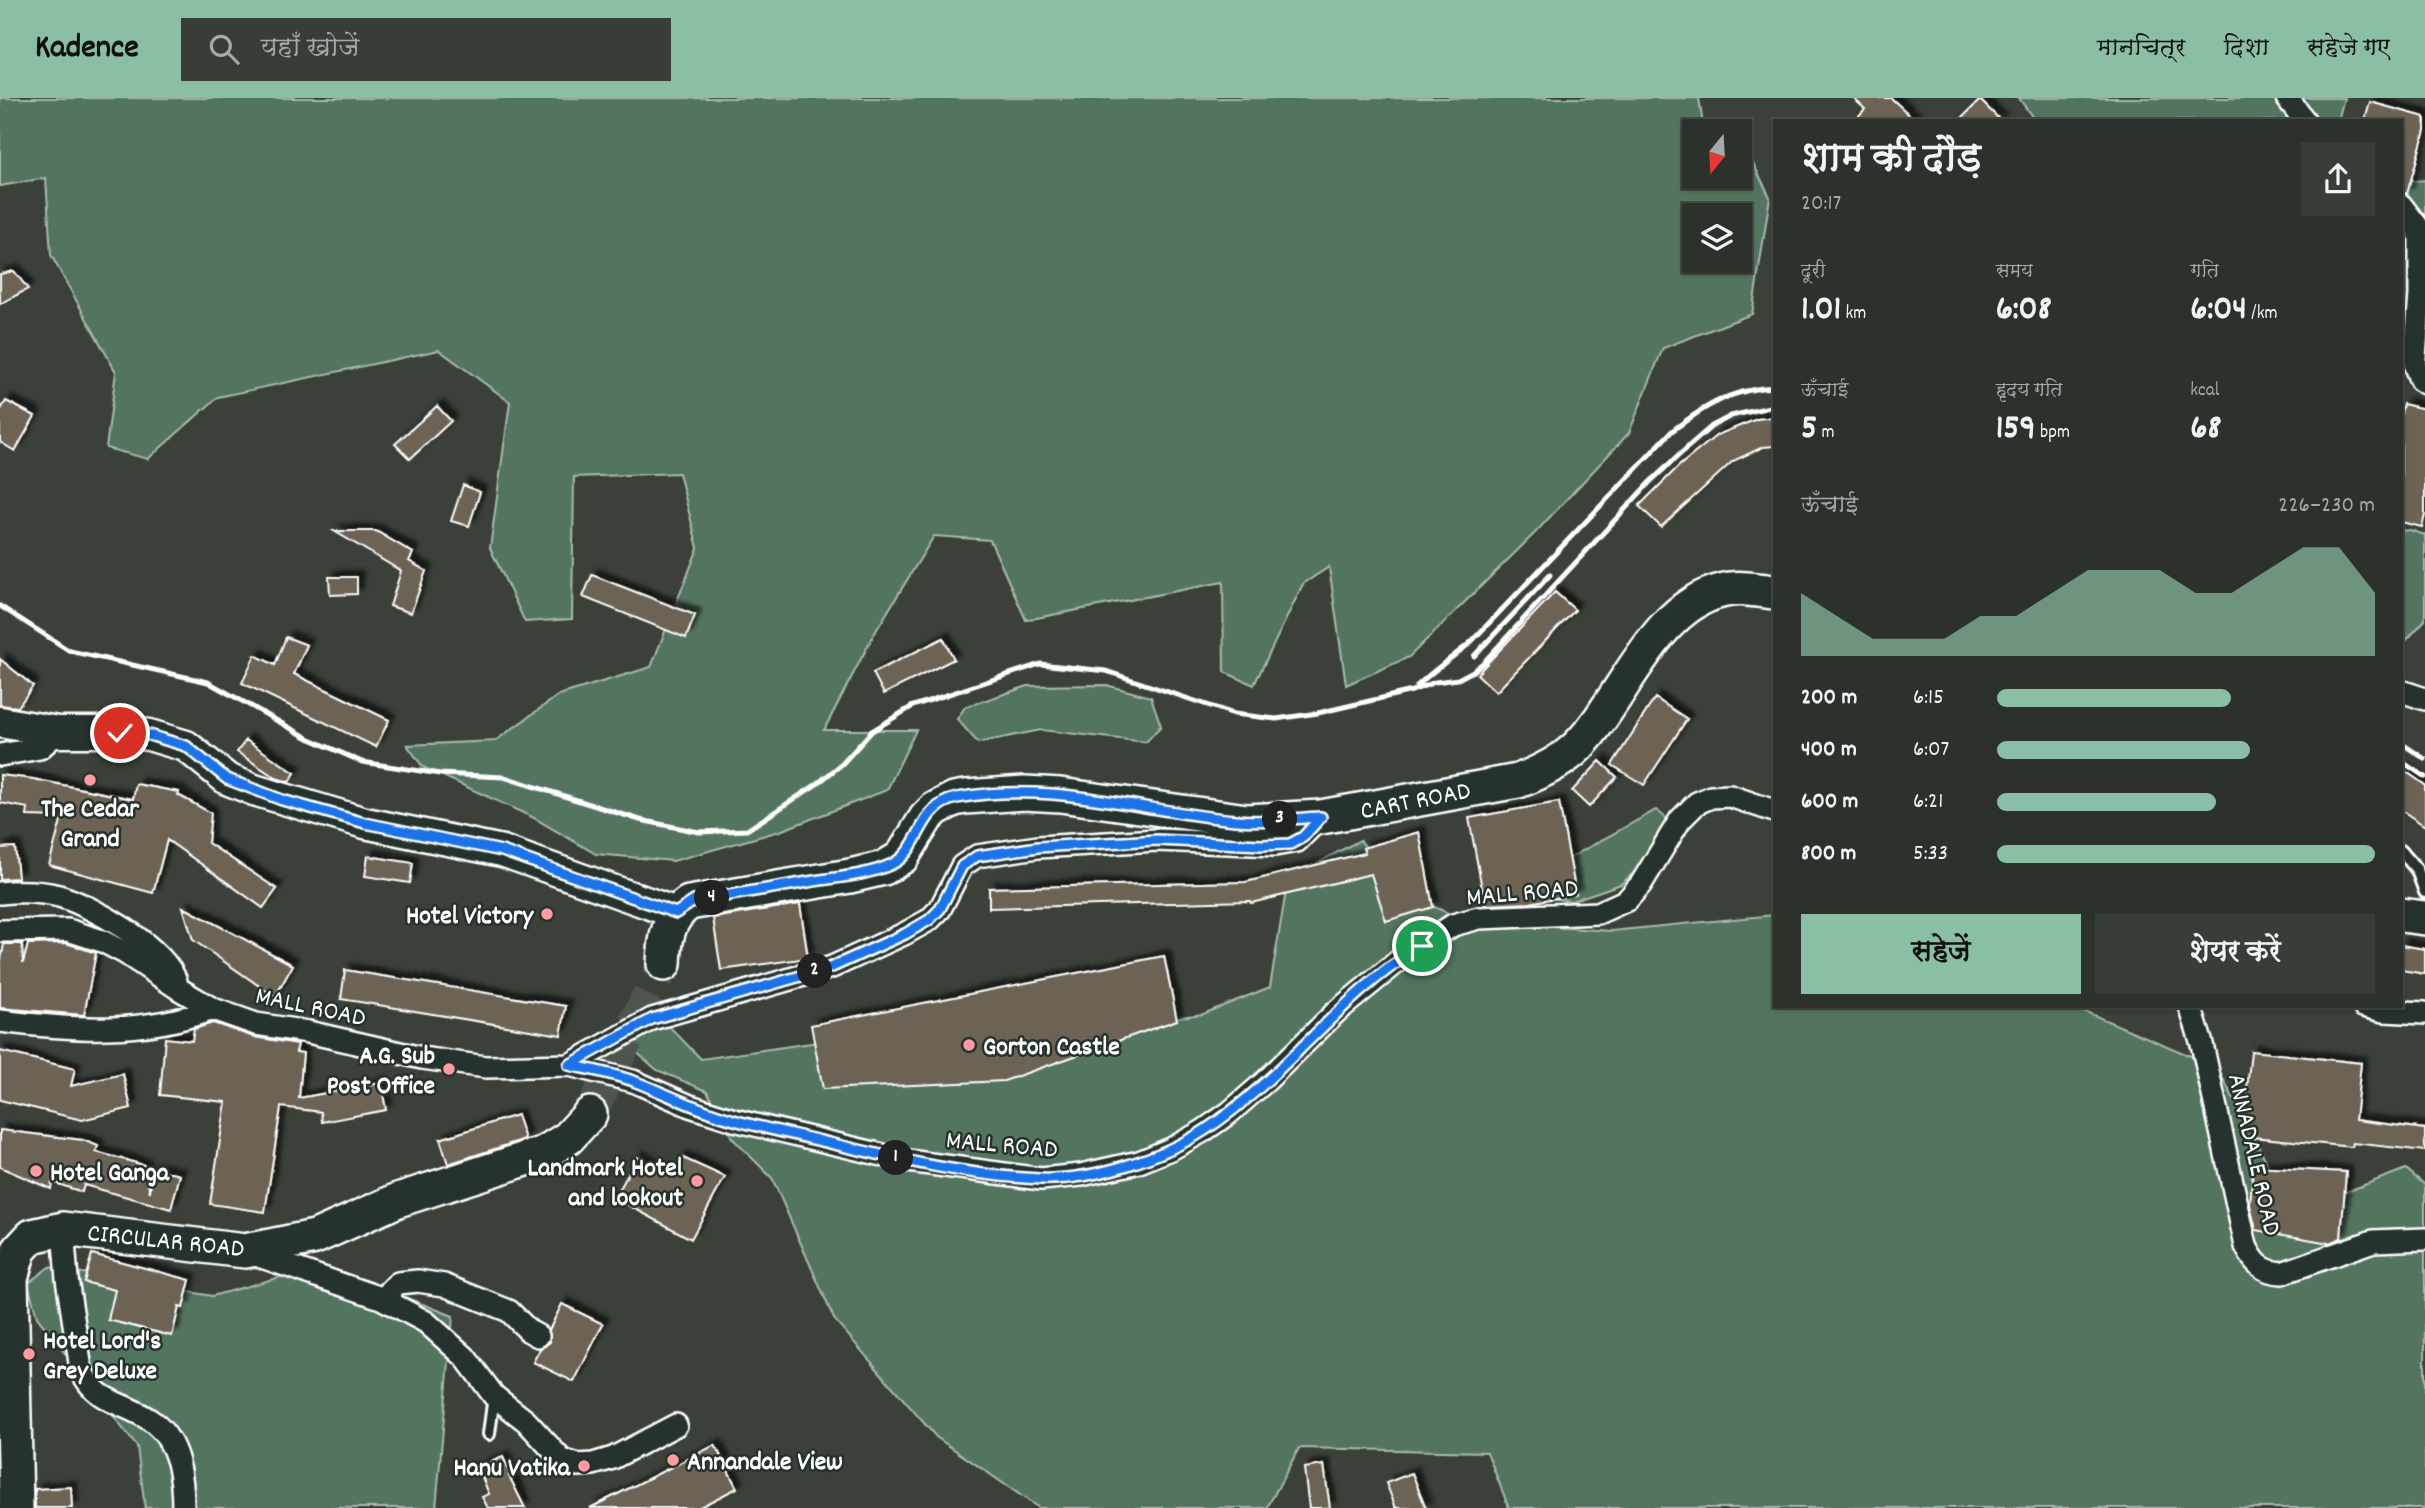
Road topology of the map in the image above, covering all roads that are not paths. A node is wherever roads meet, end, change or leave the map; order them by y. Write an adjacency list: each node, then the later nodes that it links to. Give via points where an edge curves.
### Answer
1 (2287, 98): 2 (street)
2 (2303, 119)
3 (2403, 207): 4 (street, via 2420,239 2415,366)
4 (2423, 381)
5 (1724, 590): 6 (main road, CART ROAD); 7 (street); 14 (main road, CART ROAD, via 1680,613 1662,631 1587,736 1540,772 1518,781)
6 (1773, 592)
7 (1773, 601)
8 (2403, 692): 9 (street)
9 (2425, 699)
10 (0, 722): 11 (main road)
11 (58, 732): 12 (street, via 40,748); 18 (main road, via 149,735 186,746 227,779 254,790 365,823 502,851)
12 (0, 755)
13 (1773, 811): 29 (street, MALL ROAD, via 1730,796 1697,803 1680,820 1627,900 1598,914 1479,918 1453,925 1402,958 1336,1012 1276,1072 1212,1125 1139,1162 1081,1175 1041,1180 908,1161 734,1120 633,1081)
14 (1321, 817): 18 (main road, CART ROAD, via 1238,821 1060,794 965,797 934,809 902,857 884,868 694,901); 29 (street, via 1290,844 1157,840 1038,847 977,856 962,866 940,909 905,934 832,967 652,1019)
15 (2403, 853): 16 (lane, via 2417,870)
16 (2425, 892)
17 (0, 893): 23 (street, via 30,891 84,905 140,940 173,974)
18 (676, 913): 22 (main road, via 666,935)
19 (2403, 915): 20 (main road)
20 (2425, 918)
21 (0, 931): 23 (street, MALL ROAD, via 68,930 102,941)
22 (664, 964)
23 (179, 989): 26 (street, MALL ROAD)
24 (2191, 1008): 32 (street, ANNADALE ROAD, via 2203,1044 2246,1246 2258,1266 2282,1273 2373,1241)
25 (2371, 1008): 27 (street)
26 (213, 1009): 28 (street, via 136,1028 89,1029); 29 (street, MALL ROAD, via 256,1024 422,1058 486,1067)
27 (2425, 1013)
28 (0, 1020)
29 (569, 1065)
30 (590, 1114): 33 (main road, CIRCULAR ROAD, via 568,1138 544,1153 398,1200 315,1237)
31 (63, 1229): 33 (main road, CIRCULAR ROAD); 39 (main road, CIRCULAR ROAD, via 32,1236 19,1250 11,1278); 40 (street, via 67,1279 86,1381 95,1392 153,1422 165,1435 177,1456)
32 (2425, 1238)
33 (245, 1251): 34 (street)
34 (391, 1303): 35 (street, via 390,1292 398,1283 444,1285 509,1311); 36 (street, via 426,1322 465,1357)
35 (538, 1336)
36 (494, 1396): 37 (street, via 526,1421 562,1460 579,1465 612,1458); 38 (lane)
37 (676, 1425)
38 (489, 1434)
39 (16, 1508)
40 (183, 1508)

